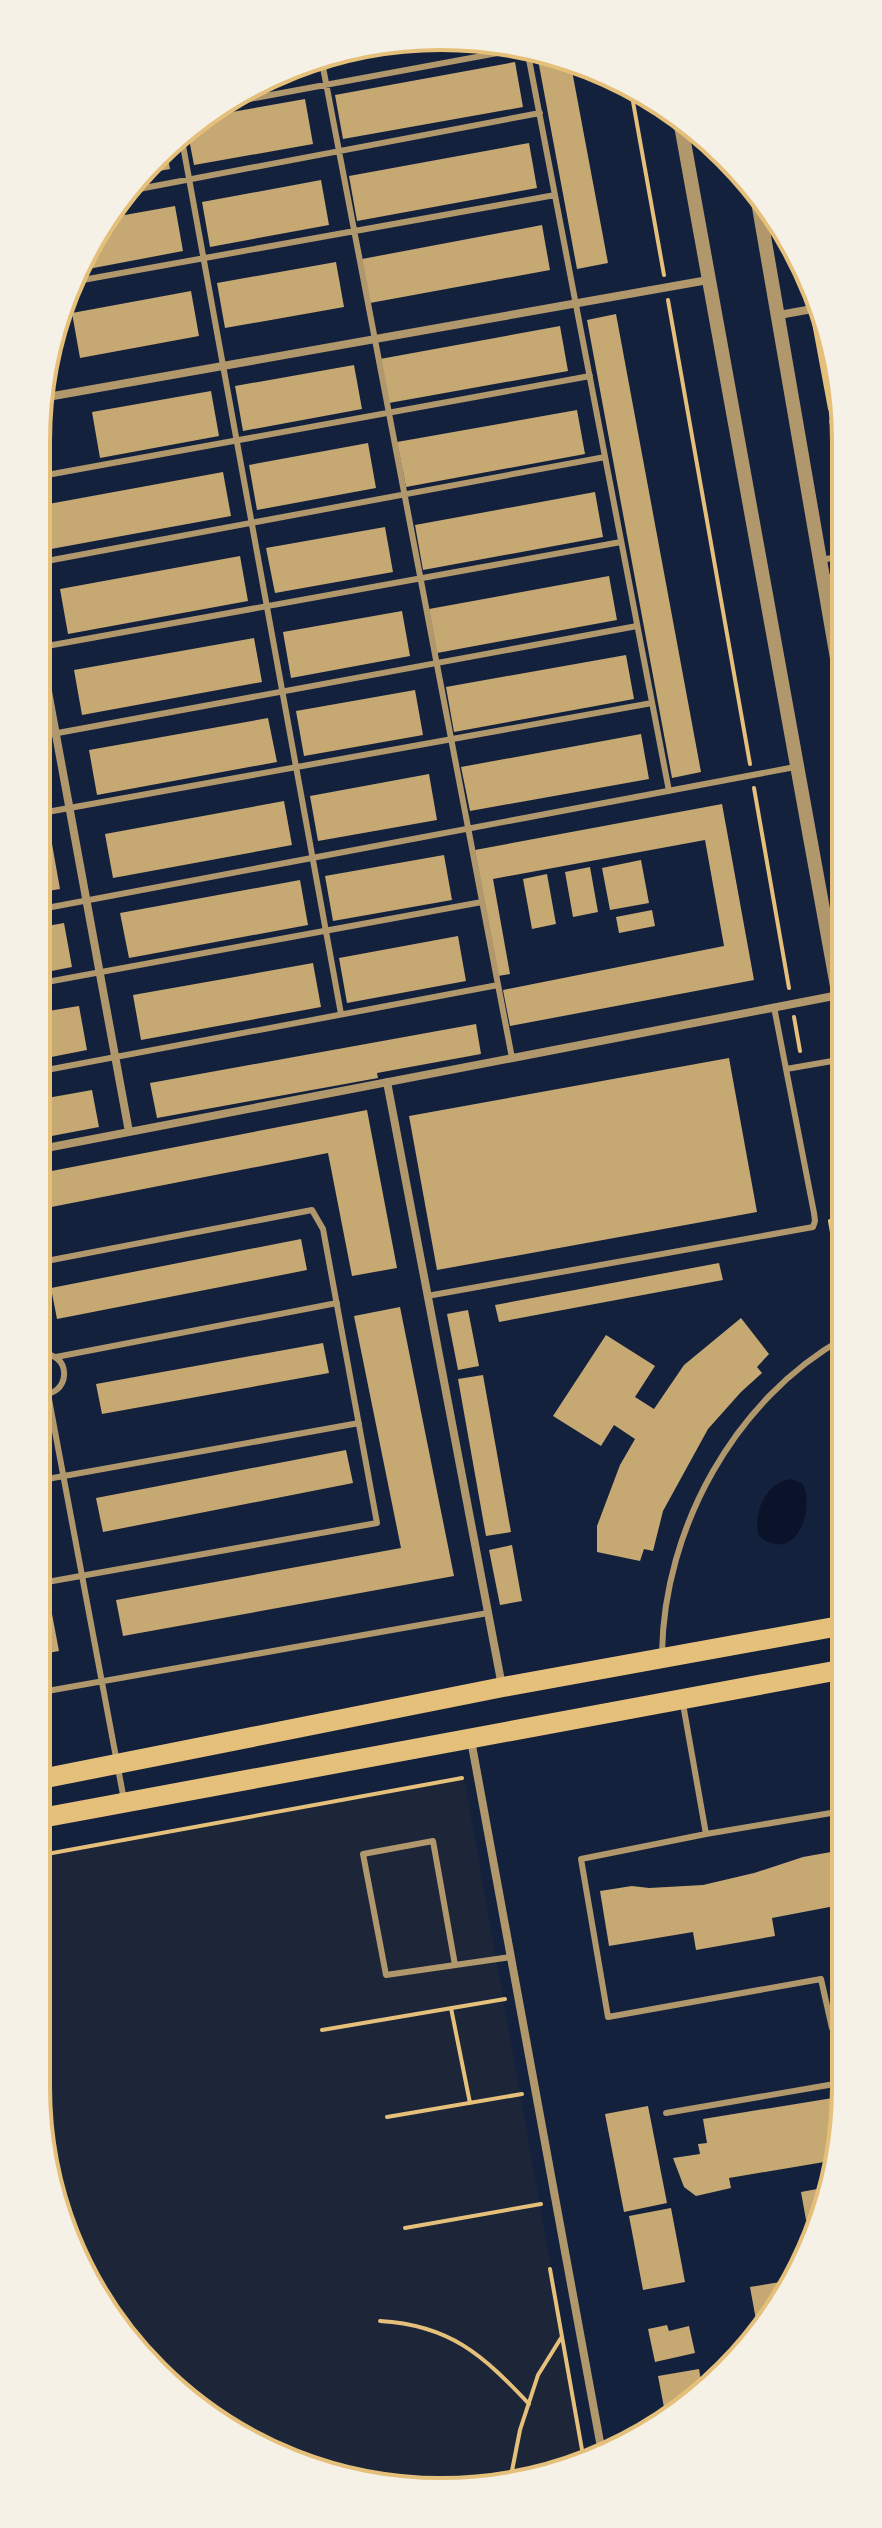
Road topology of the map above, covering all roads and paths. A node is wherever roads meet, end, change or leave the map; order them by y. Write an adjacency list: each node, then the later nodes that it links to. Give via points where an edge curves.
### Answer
1 (495, 54): 4 (lane)
2 (529, 60): 7 (lane)
3 (323, 68): 4 (lane)
4 (326, 85): 5 (lane); 10 (lane)
5 (253, 98)
6 (633, 100): 19 (path)
7 (540, 113): 10 (lane); 13 (lane)
8 (682, 134): 18 (street)
9 (183, 147): 11 (lane)
10 (338, 151): 11 (lane); 15 (lane)
11 (189, 179): 12 (lane); 16 (lane)
12 (143, 188)
13 (555, 195): 15 (lane); 20 (lane)
14 (761, 217): 22 (street)
15 (354, 231): 16 (lane); 23 (lane)
16 (204, 258): 17 (lane); 25 (lane)
17 (85, 280)
18 (708, 280): 19 (street); 53 (street)
19 (666, 288): 20 (street); 55 (path)
20 (576, 304): 23 (street); 26 (lane)
21 (809, 310): 22 (street)
22 (779, 315): 38 (street)
23 (374, 339): 25 (street); 28 (lane)
24 (822, 353): 29 (path)
25 (223, 366): 27 (street); 30 (lane)
26 (590, 376): 28 (lane); 31 (lane)
27 (53, 396)
28 (388, 413): 30 (lane); 33 (lane)
29 (831, 415)
30 (237, 440): 32 (lane); 34 (lane)
31 (605, 457): 33 (lane); 35 (lane)
32 (50, 474)
33 (404, 495): 34 (lane); 40 (lane)
34 (252, 524): 37 (lane); 42 (lane)
35 (621, 542): 40 (lane); 43 (lane)
36 (832, 558): 38 (lane)
37 (50, 560)
38 (821, 560): 41 (street)
39 (832, 577): 41 (lane)
40 (420, 578): 42 (lane); 46 (lane)
41 (824, 578): 44 (street)
42 (267, 606): 45 (lane); 47 (lane)
43 (637, 626): 46 (lane); 48 (lane)
44 (832, 626)
45 (50, 646)
46 (436, 663): 47 (lane); 52 (lane)
47 (283, 691): 50 (lane); 54 (lane)
48 (652, 703): 52 (lane); 56 (lane)
49 (50, 705): 50 (street)
50 (56, 733): 51 (lane); 57 (street)
51 (50, 734)
52 (451, 739): 54 (lane); 59 (lane)
53 (798, 766): 55 (lane); 65 (street)
54 (296, 767): 57 (lane); 60 (lane)
55 (752, 774): 56 (lane); 70 (path)
56 (669, 791): 59 (lane)
57 (70, 808): 58 (lane); 61 (street)
58 (50, 812)
59 (468, 828): 60 (lane); 62 (lane)
60 (313, 858): 61 (lane); 64 (lane)
61 (86, 901): 63 (lane); 66 (street)
62 (482, 902): 64 (lane); 68 (lane)
63 (50, 907)
64 (326, 931): 66 (lane); 72 (lane)
65 (832, 956)
66 (99, 972): 67 (lane); 73 (street)
67 (50, 981)
68 (498, 985): 72 (lane); 74 (lane)
69 (832, 996): 70 (street)
70 (792, 1004): 71 (street); 76 (path)
71 (774, 1007): 74 (street); 78 (lane)
72 (341, 1014): 73 (lane)
73 (115, 1057): 77 (lane); 80 (street)
74 (512, 1058): 79 (street)
75 (832, 1061): 76 (lane)
76 (803, 1066): 78 (lane)
77 (50, 1069)
78 (786, 1069): 85 (lane, via 813,1227)
79 (387, 1082): 80 (street); 85 (street)
80 (129, 1132): 81 (street)
81 (50, 1147)
82 (829, 1214): 83 (path)
83 (832, 1232)
84 (50, 1260): 86 (lane, via 312,1210 323,1229)
85 (427, 1296): 97 (street)
86 (337, 1303): 89 (lane); 92 (lane)
87 (832, 1346): 99 (lane, via 771,1393 726,1451 699,1498 669,1583)
88 (50, 1354): 89 (lane)
89 (56, 1357): 90 (lane, via 65,1375)
90 (50, 1393)
91 (50, 1405): 93 (lane)
92 (359, 1423): 93 (lane); 95 (lane, via 377,1523)
93 (63, 1476): 94 (lane); 95 (lane)
94 (50, 1478)
95 (82, 1576): 96 (lane); 101 (lane)
96 (50, 1582)
97 (488, 1613): 101 (lane); 102 (street)
98 (832, 1627): 99 (main road)
99 (662, 1660): 102 (main road)
100 (832, 1671): 104 (main road)
101 (101, 1682): 103 (lane); 106 (lane)
102 (503, 1687): 106 (main road)
103 (50, 1691)
104 (683, 1700): 105 (main road); 112 (lane)
105 (471, 1740): 109 (main road); 114 (street)
106 (117, 1764): 107 (main road); 109 (lane)
107 (50, 1777)
108 (464, 1777): 113 (path)
109 (124, 1803): 111 (main road)
110 (832, 1813): 112 (lane)
111 (50, 1816)
112 (706, 1834): 121 (lane, via 581,1859 608,2017 821,1979)
113 (50, 1853)
114 (511, 1957): 115 (lane); 117 (street)
115 (496, 1959): 116 (lane); 118 (path)
116 (455, 1965): 116 (lane, via 386,1975 363,1854 433,1841)
117 (519, 1996): 118 (path); 124 (street)
118 (503, 1999): 119 (path); 120 (path)
119 (451, 2008): 122 (path); 126 (path)
120 (505, 2013)
121 (832, 2028)
122 (322, 2030)
123 (832, 2084): 128 (lane)
124 (536, 2091): 125 (path); 131 (street)
125 (520, 2094): 126 (path); 127 (path)
126 (470, 2103): 129 (path)
127 (522, 2108)
128 (666, 2113)
129 (387, 2117)
130 (537, 2191): 132 (path)
131 (556, 2201): 132 (path); 135 (street)
132 (539, 2205): 133 (path)
133 (405, 2228)
134 (549, 2263): 137 (path)
135 (576, 2313): 137 (path); 139 (street)
136 (380, 2321): 138 (path, via 427,2328 458,2341)
137 (562, 2337): 138 (path, via 538,2375); 140 (path)
138 (529, 2404): 141 (path)
139 (600, 2444)
140 (582, 2451)
141 (512, 2471)

